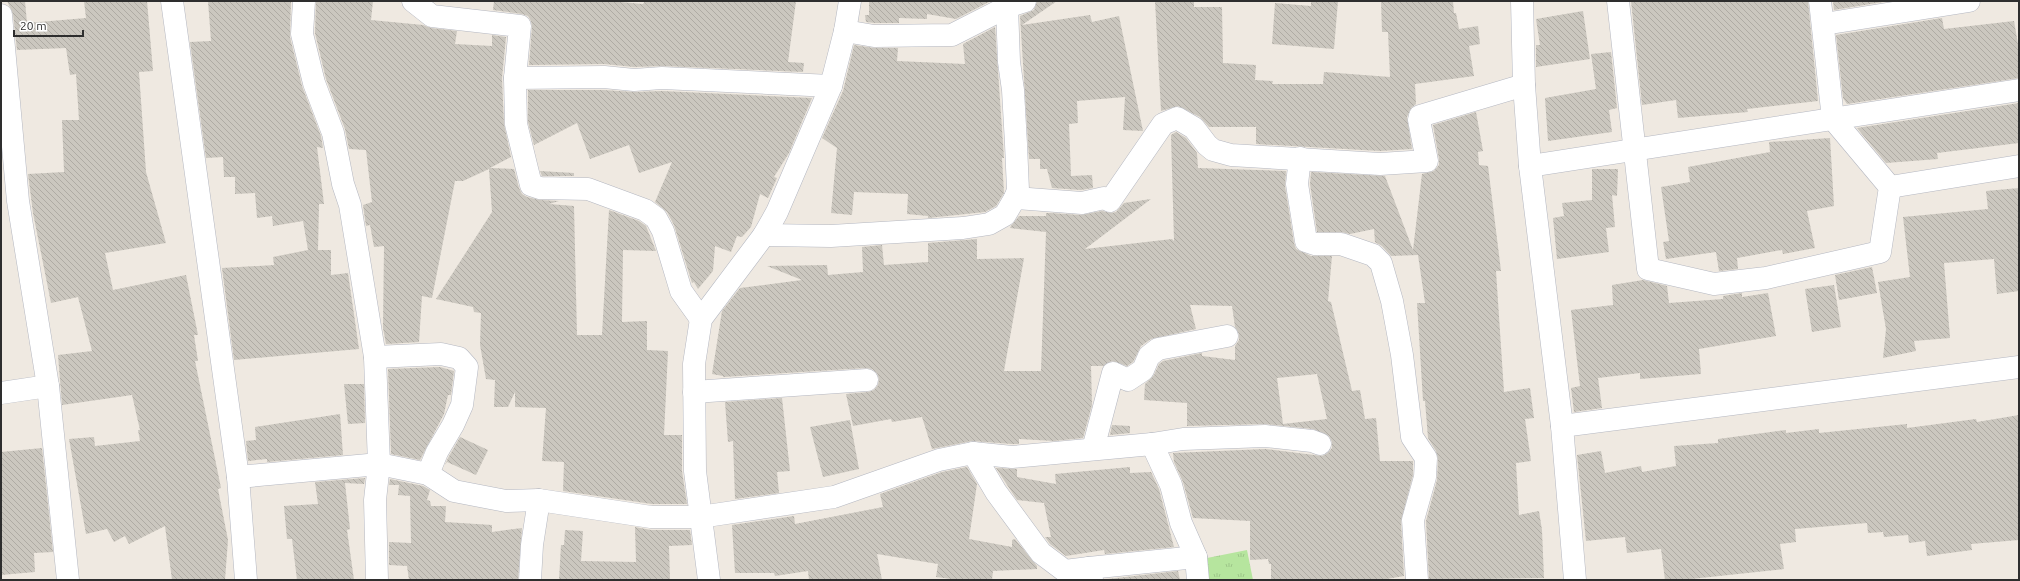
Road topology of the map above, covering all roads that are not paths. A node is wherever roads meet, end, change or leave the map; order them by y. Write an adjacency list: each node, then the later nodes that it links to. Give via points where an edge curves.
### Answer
1 (172, 1): 41 (street)
2 (304, 1): 28 (street, via 302,34 314,83 333,133 350,205)
3 (413, 1): 13 (street, via 432,16 520,26)
4 (850, 1): 12 (street)
5 (1522, 1): 14 (street)
6 (1618, 1): 18 (street)
7 (1820, 1): 11 (street)
8 (1969, 1): 11 (street)
9 (1016, 4): 12 (street, via 952,35 874,36); 23 (street, via 1009,62 1013,90 1018,190)
10 (1, 15): 24 (street)
11 (1824, 24): 17 (street)
12 (845, 31): 15 (street)
13 (515, 78): 15 (street, via 662,78); 26 (street, via 516,124 531,185 540,188 588,189 645,210 656,218 663,231 681,291)
14 (1524, 85): 19 (street, via 1420,116 1427,161 1380,164); 20 (street)
15 (831, 86): 25 (street, via 777,212)
16 (2019, 90): 17 (street)
17 (1833, 118): 18 (street); 22 (street)
18 (1634, 150): 20 (street); 22 (street, via 1648,269 1714,284 1766,278 1880,252)
19 (1300, 158): 23 (street, via 1232,155 1213,150 1194,128 1177,118 1163,124 1110,200 1104,198 1082,203); 52 (street, via 1298,184 1306,241 1315,244 1341,244 1373,255 1380,263 1392,301 1402,355 1412,437 1426,458 1425,476 1413,520)
20 (1530, 166): 34 (street)
21 (2019, 166): 22 (street)
22 (1890, 187)
23 (1015, 198): 25 (street, via 1005,215 989,224 963,228 831,236)
24 (9, 202): 31 (street)
25 (764, 235): 26 (street)
26 (701, 320): 32 (street, via 694,364)
27 (1227, 336): 37 (street, via 1158,349 1149,356 1143,370 1128,380 1113,373)
28 (375, 357): 39 (street); 40 (street, via 441,354 459,358 467,367 462,405)
29 (2019, 367): 34 (street)
30 (867, 380): 32 (street)
31 (48, 386): 33 (street); 46 (street)
32 (694, 392): 43 (street, via 695,471)
33 (1, 393)
34 (1562, 426): 53 (street)
35 (1152, 444): 36 (street, via 1183,439 1265,436); 37 (street); 44 (street, via 1171,485 1181,522)
36 (1320, 444)
37 (1093, 449): 38 (street, via 1012,457)
38 (973, 453): 43 (street, via 939,460 834,497); 45 (street, via 996,492 1041,553 1065,570)
39 (379, 464): 40 (street); 41 (street); 48 (street, via 375,500)
40 (428, 474): 42 (street, via 454,491 506,501)
41 (238, 477): 47 (street)
42 (539, 500): 43 (street, via 651,517); 49 (street)
43 (700, 517): 50 (street)
44 (1196, 557): 45 (street); 51 (street)
45 (1091, 574)
46 (68, 580)
47 (246, 580)
48 (377, 580)
49 (530, 580)
50 (709, 580)
51 (1198, 580)
52 (1417, 580)
53 (1575, 580)

